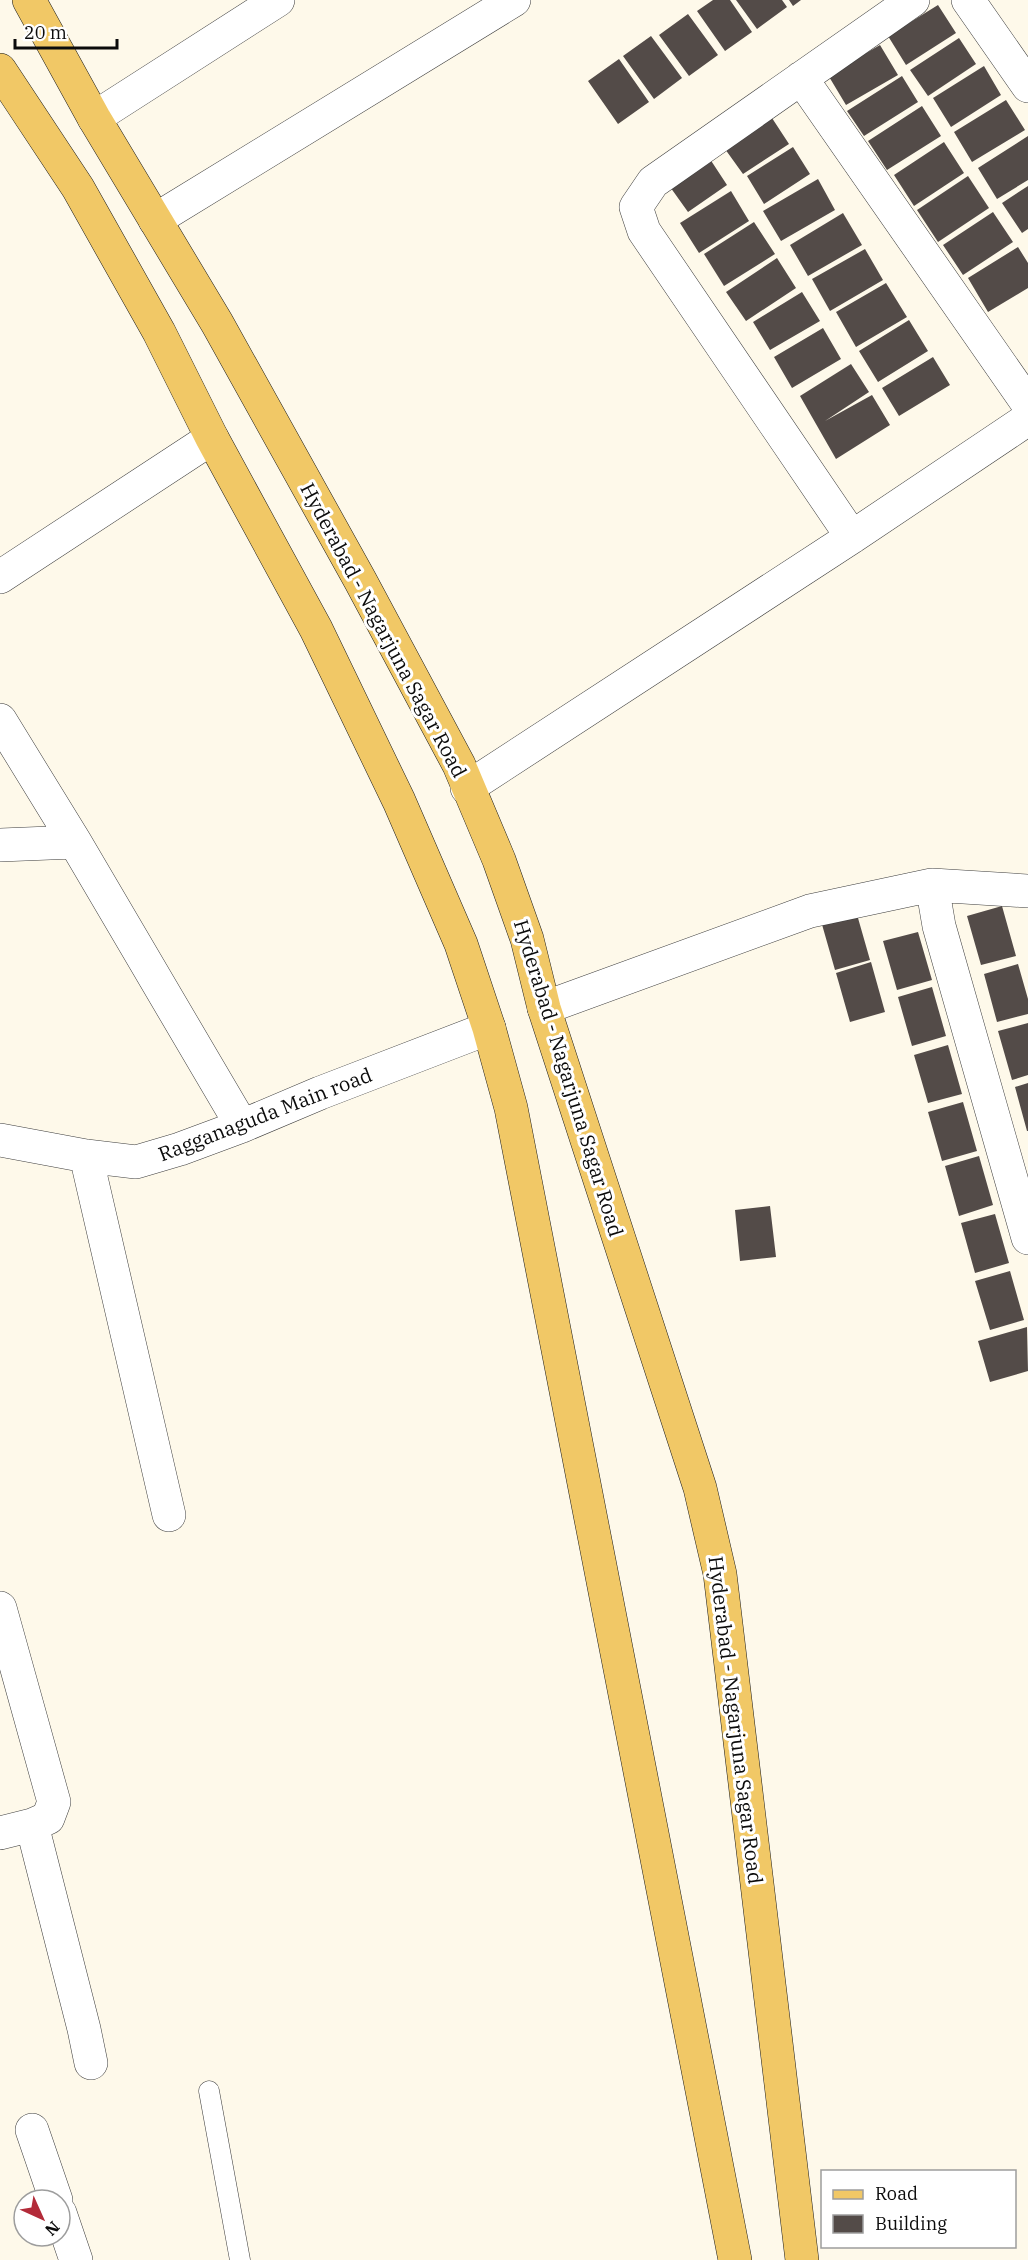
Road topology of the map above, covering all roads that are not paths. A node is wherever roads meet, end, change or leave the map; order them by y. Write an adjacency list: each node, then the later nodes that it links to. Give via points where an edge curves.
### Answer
1 (29, 0): 9 (main road, Hyderabad - Nagarjuna Sagar Road)
2 (278, 0): 9 (street)
3 (514, 0): 10 (street)
4 (913, 0): 7 (street)
5 (968, 0): 8 (street)
6 (2, 77): 13 (main road, via 78,188 159,332)
7 (801, 78): 11 (street); 14 (street, via 653,182 636,207 644,231)
8 (1028, 86)
9 (94, 118): 10 (main road, Hyderabad - Nagarjuna Sagar Road)
10 (155, 220): 17 (main road, Hyderabad - Nagarjuna Sagar Road, via 360,580 459,765)
11 (1028, 404)
12 (1028, 419): 14 (street)
13 (212, 438): 15 (street); 23 (main road, via 316,629 399,801 461,944)
14 (852, 537): 17 (street)
15 (0, 577)
16 (0, 720): 18 (street)
17 (467, 788): 22 (main road, Hyderabad - Nagarjuna Sagar Road, via 523,928)
18 (75, 842): 19 (street); 24 (street)
19 (0, 845)
20 (932, 885): 21 (street); 22 (street, via 810,911); 27 (street, via 939,926)
21 (1028, 891)
22 (544, 1008): 38 (main road, Hyderabad - Nagarjuna Sagar Road, via 700,1488 720,1574)
23 (489, 1028): 24 (street, Ragganaguda Main road); 37 (main road, via 514,1120)
24 (242, 1126): 26 (street, Ragganaguda Main road, via 136,1162)
25 (0, 1140): 26 (street, Ragganaguda Main road)
26 (86, 1156): 28 (street)
27 (1028, 1238)
28 (169, 1515)
29 (0, 1608): 30 (street, via 54,1802 48,1818)
30 (32, 1826): 31 (street); 32 (street)
31 (0, 1833)
32 (91, 2062)
33 (208, 2091): 36 (lane)
34 (33, 2130): 35 (street)
35 (52, 2188)
36 (240, 2260)
37 (735, 2260)
38 (802, 2260)

